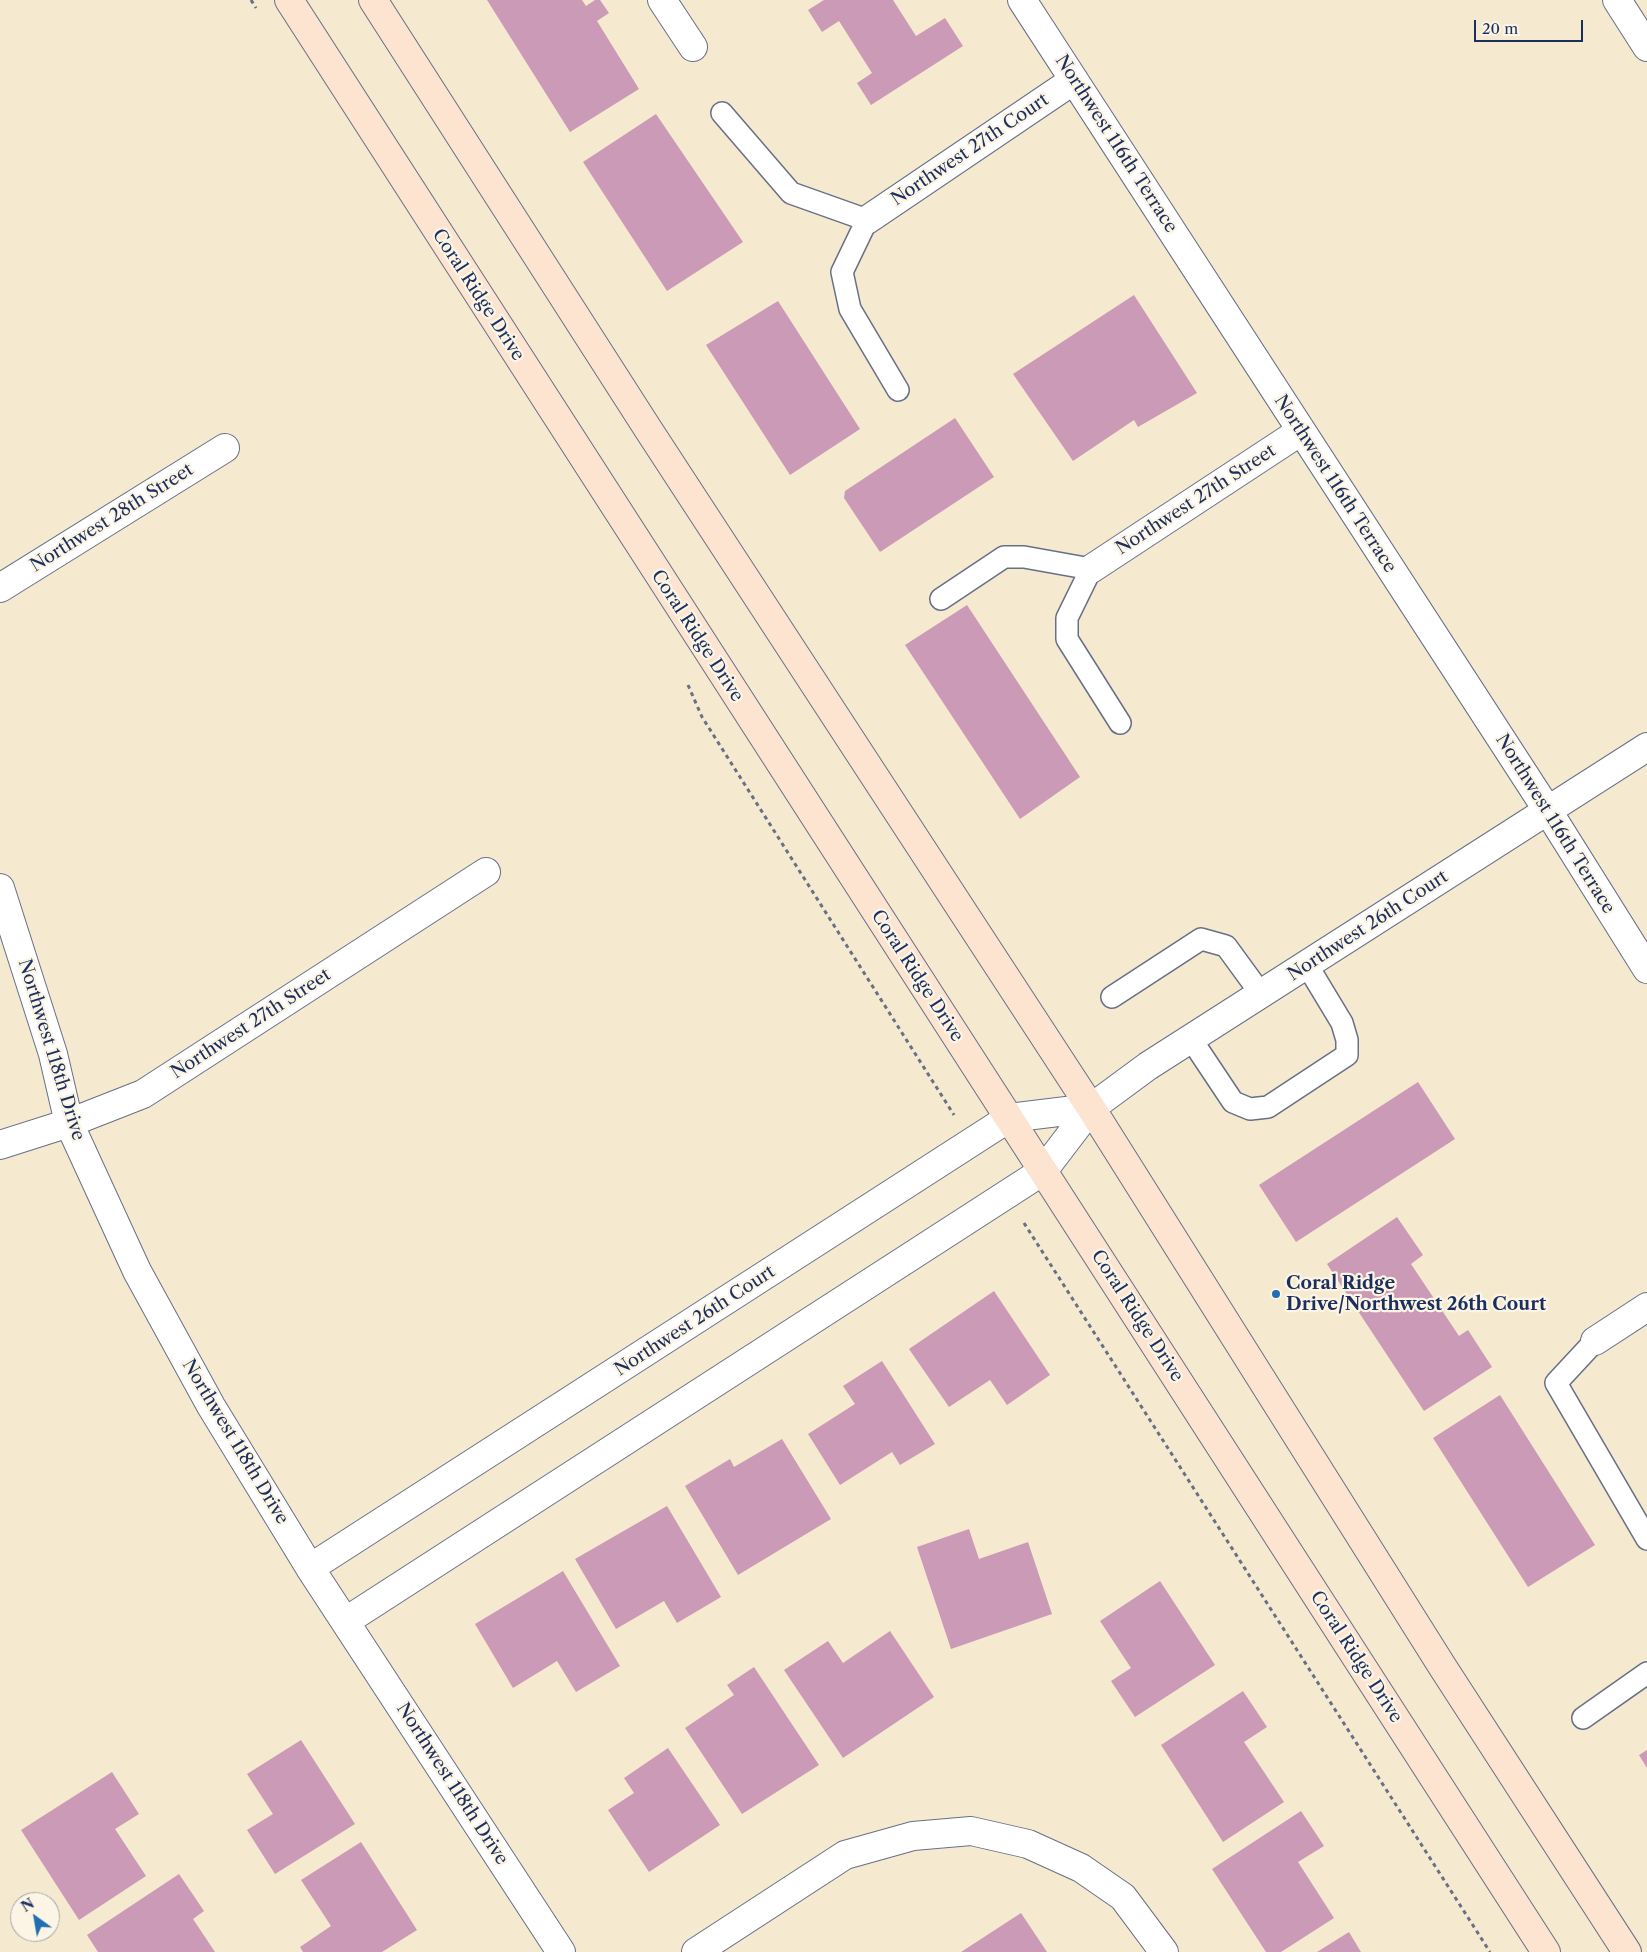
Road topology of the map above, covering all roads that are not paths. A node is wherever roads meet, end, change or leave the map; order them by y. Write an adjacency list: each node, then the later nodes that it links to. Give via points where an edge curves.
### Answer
1 (288, 0): 28 (main road, Coral Ridge Drive)
2 (373, 0): 27 (main road, via 648,429)
3 (662, 0): 6 (street)
4 (1022, 0): 8 (street, Northwest 116th Terrace)
5 (1617, 0): 7 (street)
6 (693, 47)
7 (1647, 47)
8 (1074, 80): 10 (street, Northwest 27th Court); 12 (street, Northwest 116th Terrace)
9 (722, 113): 10 (lane, via 791,193)
10 (867, 220): 11 (lane, via 842,272 850,309)
11 (898, 390)
12 (1301, 431): 14 (street, Northwest 27th Street); 19 (street, Northwest 116th Terrace)
13 (224, 448): 15 (street, Northwest 28th Street)
14 (1091, 569): 16 (lane, via 1024,556 1004,556); 17 (lane, via 1067,618 1067,639)
15 (0, 588)
16 (941, 599)
17 (1120, 723)
18 (1647, 747): 19 (street, Northwest 26th Court)
19 (1548, 811): 22 (street, Northwest 26th Court); 23 (street, Northwest 116th Terrace)
20 (486, 872): 29 (street, Northwest 27th Street, via 143,1094)
21 (0, 888): 29 (street, Northwest 118th Drive, via 53,1054)
22 (1306, 965): 24 (street, Northwest 26th Court); 26 (lane, via 1342,1023 1347,1055 1268,1107 1250,1109 1233,1102)
23 (1647, 969)
24 (1261, 994): 25 (lane, via 1226,946 1201,939); 26 (street, Northwest 26th Court)
25 (1112, 997)
26 (1191, 1039): 27 (street, Northwest 26th Court)
27 (1092, 1108): 28 (street, Northwest 26th Court); 31 (street, Northwest 26th Court); 43 (main road, via 1369,1552)
28 (1009, 1118): 31 (main road, Coral Ridge Drive); 35 (street, Northwest 26th Court)
29 (69, 1123): 30 (street, Northwest 27th Street); 35 (street, Northwest 118th Drive, via 137,1271 212,1406)
30 (0, 1145)
31 (1043, 1171): 36 (street, Northwest 26th Court); 42 (main road, Coral Ridge Drive)
32 (1647, 1308): 33 (street)
33 (1595, 1341): 34 (lane, via 1556,1383)
34 (1647, 1539)
35 (310, 1568): 36 (street, Northwest 118th Drive)
36 (346, 1621): 39 (street, Northwest 118th Drive)
37 (1647, 1673): 38 (lane)
38 (1583, 1718)
39 (561, 1952)
40 (696, 1952): 41 (street, via 845,1855 913,1836 971,1831 1028,1844 1081,1868 1123,1897)
41 (1164, 1952)
42 (1546, 1952)
43 (1627, 1952)

